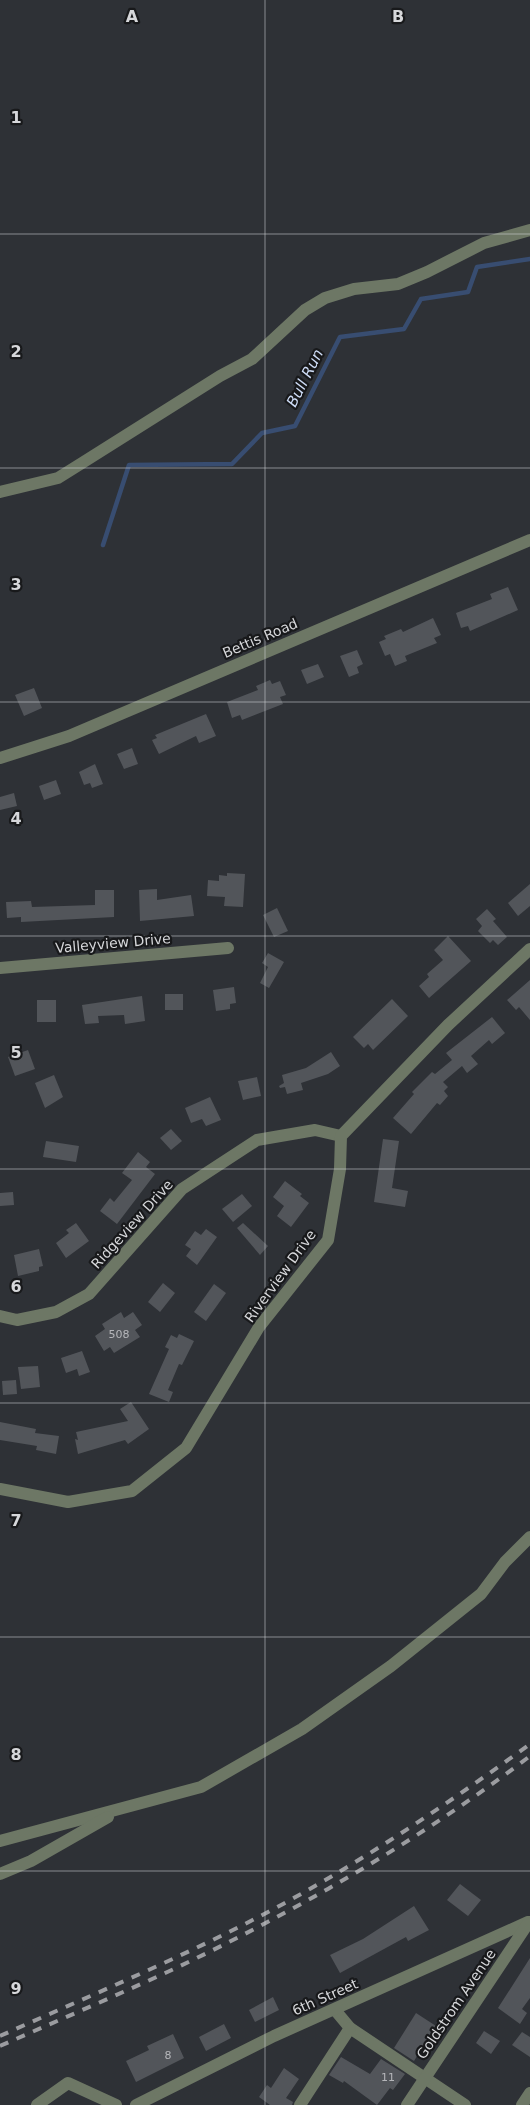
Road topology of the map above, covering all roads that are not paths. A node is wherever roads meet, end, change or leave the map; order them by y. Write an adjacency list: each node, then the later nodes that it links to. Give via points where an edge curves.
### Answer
1 (530, 230): 2 (street, via 484,243 398,284 325,298 305,310 252,360 220,376 58,478)
2 (0, 492)
3 (530, 540): 4 (street, Bettis Road, via 70,736)
4 (0, 758)
5 (228, 948): 7 (street, Valleyview Drive)
6 (530, 949): 8 (street, via 448,1024)
7 (0, 968)
8 (341, 1136): 9 (street, Ridgeview Drive, via 315,1130 257,1140 182,1189 89,1294 56,1312 17,1320); 10 (street, Riverview Drive, via 340,1169 328,1240 259,1327 186,1448 132,1491 68,1502)
9 (0, 1316)
10 (0, 1489)
11 (530, 1537): 12 (street, via 505,1562 481,1594 391,1666 302,1729 201,1787)
12 (115, 1811): 13 (street); 14 (street, via 85,1832)
13 (0, 1841)
14 (0, 1874)
15 (529, 1921): 16 (street, 6th Street); 18 (street, Goldstrom Avenue)
16 (335, 2010): 17 (street); 22 (street, 6th Street, via 274,2036)
17 (350, 2028): 18 (street); 23 (street)
18 (426, 2077): 24 (street, Goldstrom Avenue); 25 (street)
19 (530, 2093): 26 (street)
20 (37, 2105): 21 (street, via 68,2083)
21 (116, 2105)
22 (136, 2105)
23 (300, 2105)
24 (408, 2105)
25 (465, 2105)
26 (522, 2105)

